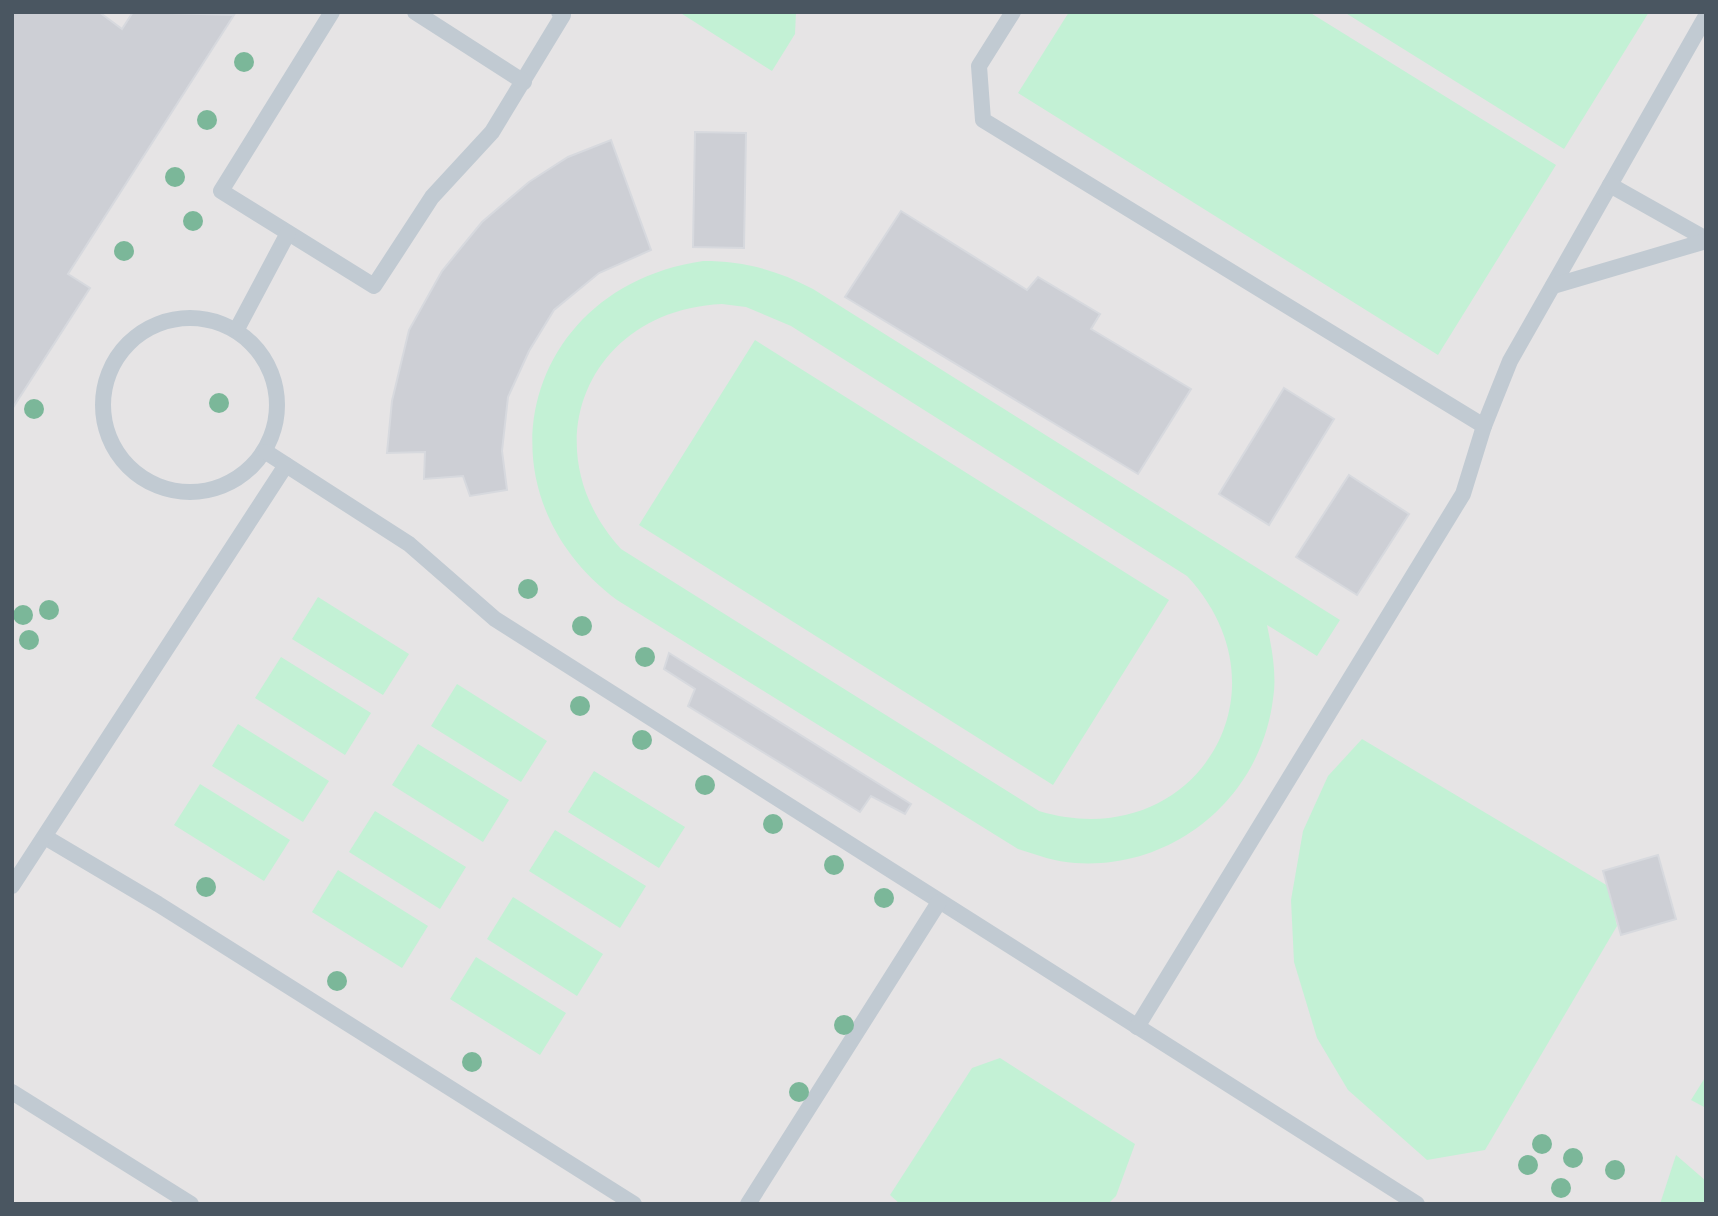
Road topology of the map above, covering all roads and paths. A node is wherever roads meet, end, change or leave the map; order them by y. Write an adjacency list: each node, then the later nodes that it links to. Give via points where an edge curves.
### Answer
1 (332, 12): 8 (lane, via 221,191)
2 (415, 12): 6 (lane)
3 (559, 12): 6 (lane, via 563,15)
4 (1013, 12): 12 (lane, via 979,66 983,120)
5 (1706, 16): 7 (lane)
6 (524, 82): 8 (lane, via 492,132 432,197 374,286)
7 (1610, 185): 9 (lane); 10 (lane)
8 (288, 233): 11 (lane)
9 (1706, 240): 10 (lane)
10 (1553, 286): 12 (lane, via 1510,361)
11 (237, 329): 13 (lane, via 269,363 279,408); 13 (lane, via 193,316 148,326 114,357 101,402 108,436 111,447 142,481 187,494 232,484)
12 (1484, 426): 18 (lane, via 1463,494)
13 (266, 452): 14 (lane)
14 (286, 465): 15 (lane); 17 (lane, via 409,544 495,619)
15 (45, 837): 16 (lane); 21 (lane)
16 (12, 886)
17 (939, 902): 18 (lane); 22 (lane)
18 (1137, 1027): 23 (lane)
19 (12, 1092): 20 (lane)
20 (191, 1204)
21 (634, 1204)
22 (748, 1204)
23 (1416, 1204)

